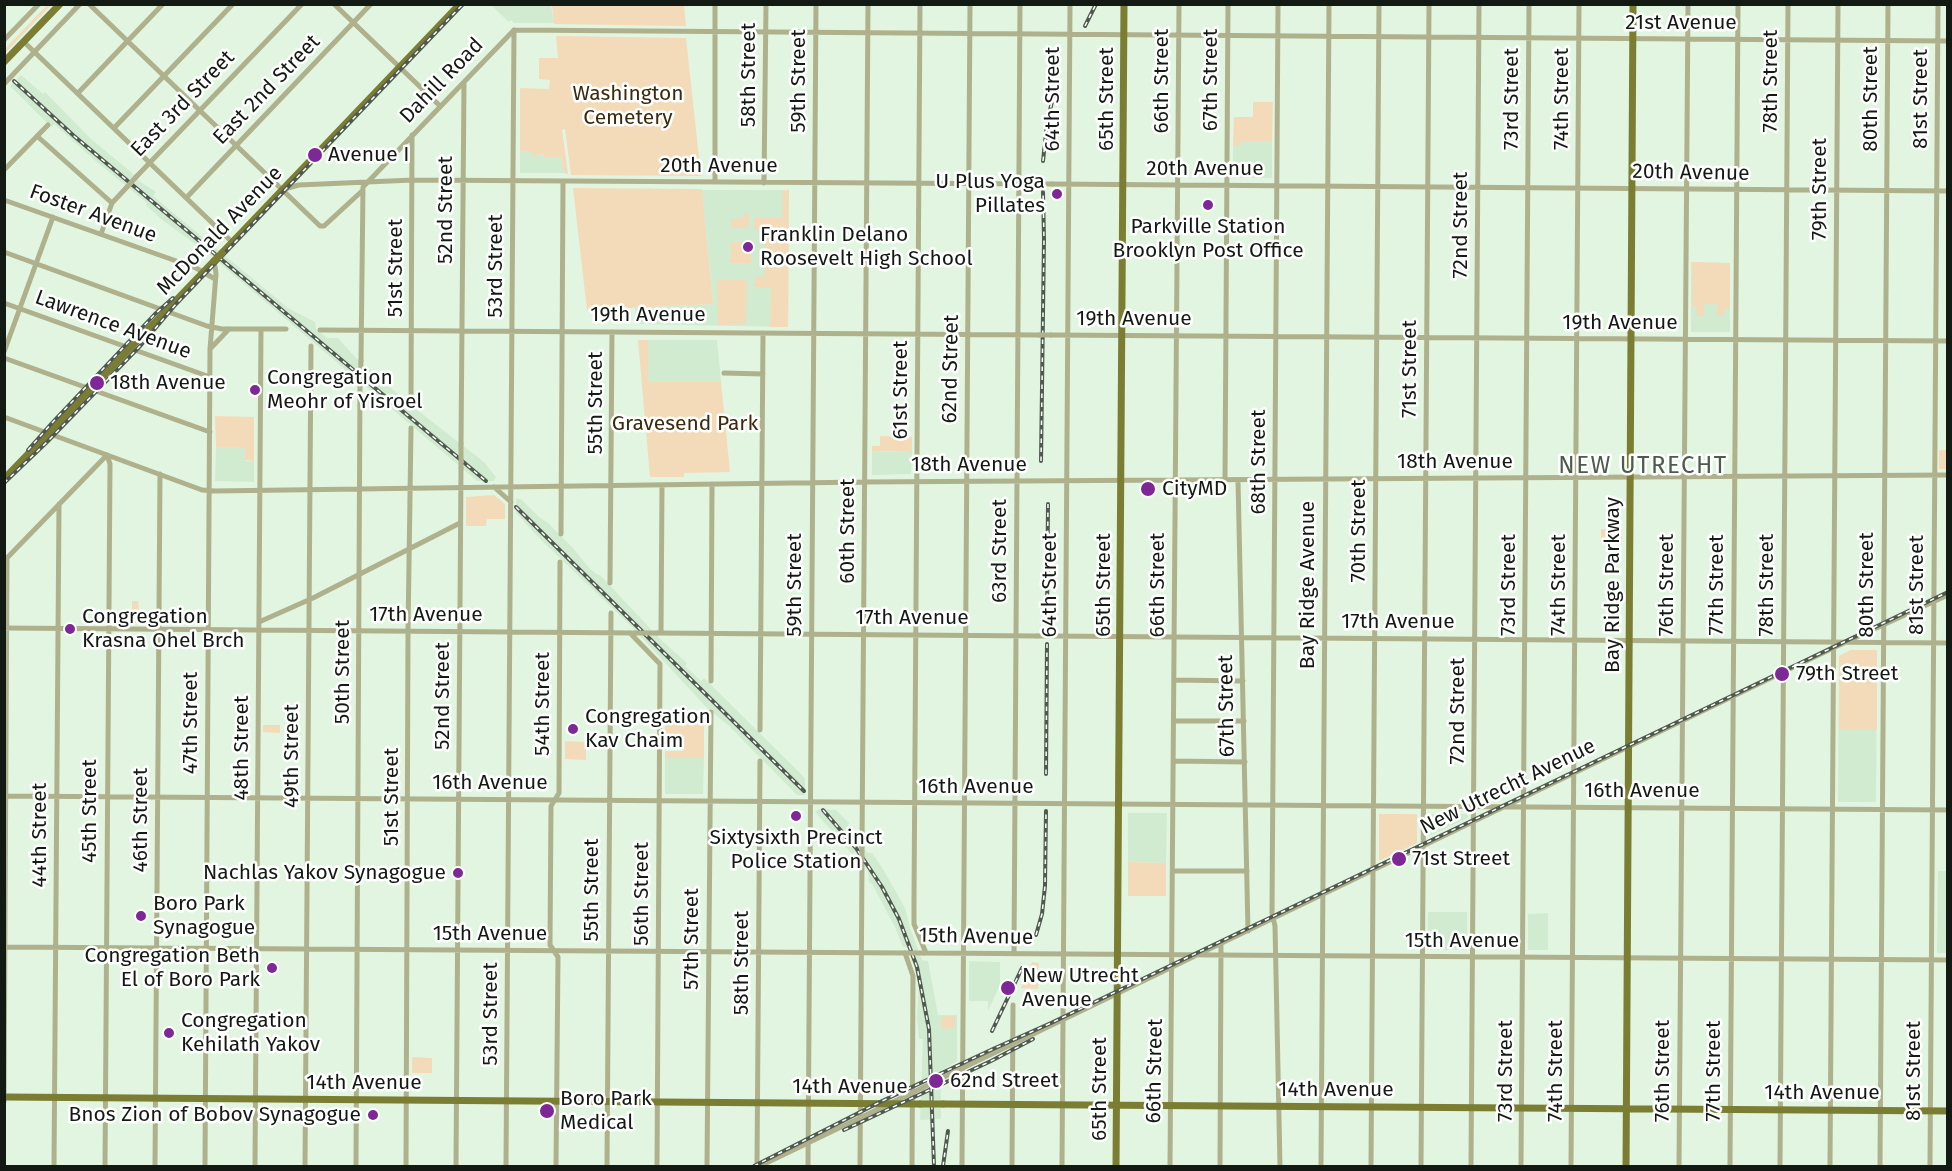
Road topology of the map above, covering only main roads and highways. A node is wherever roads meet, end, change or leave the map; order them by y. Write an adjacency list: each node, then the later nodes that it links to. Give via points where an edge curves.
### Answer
1 (60, 4): 5 (main road)
2 (459, 4): 6 (main road, McDonald Avenue, bridge)
3 (1124, 4): 8 (main road, 65th Street)
4 (1634, 4): 9 (main road, Bay Ridge Parkway)
5 (4, 62)
6 (4, 479)
7 (4, 1097): 8 (main road, 14th Avenue, bridge)
8 (1117, 1105): 9 (main road, 14th Avenue); 11 (main road, 65th Street)
9 (1626, 1108): 10 (main road, 14th Avenue); 12 (main road, Bay Ridge Parkway)
10 (1947, 1111)
11 (1116, 1167)
12 (1626, 1167)

